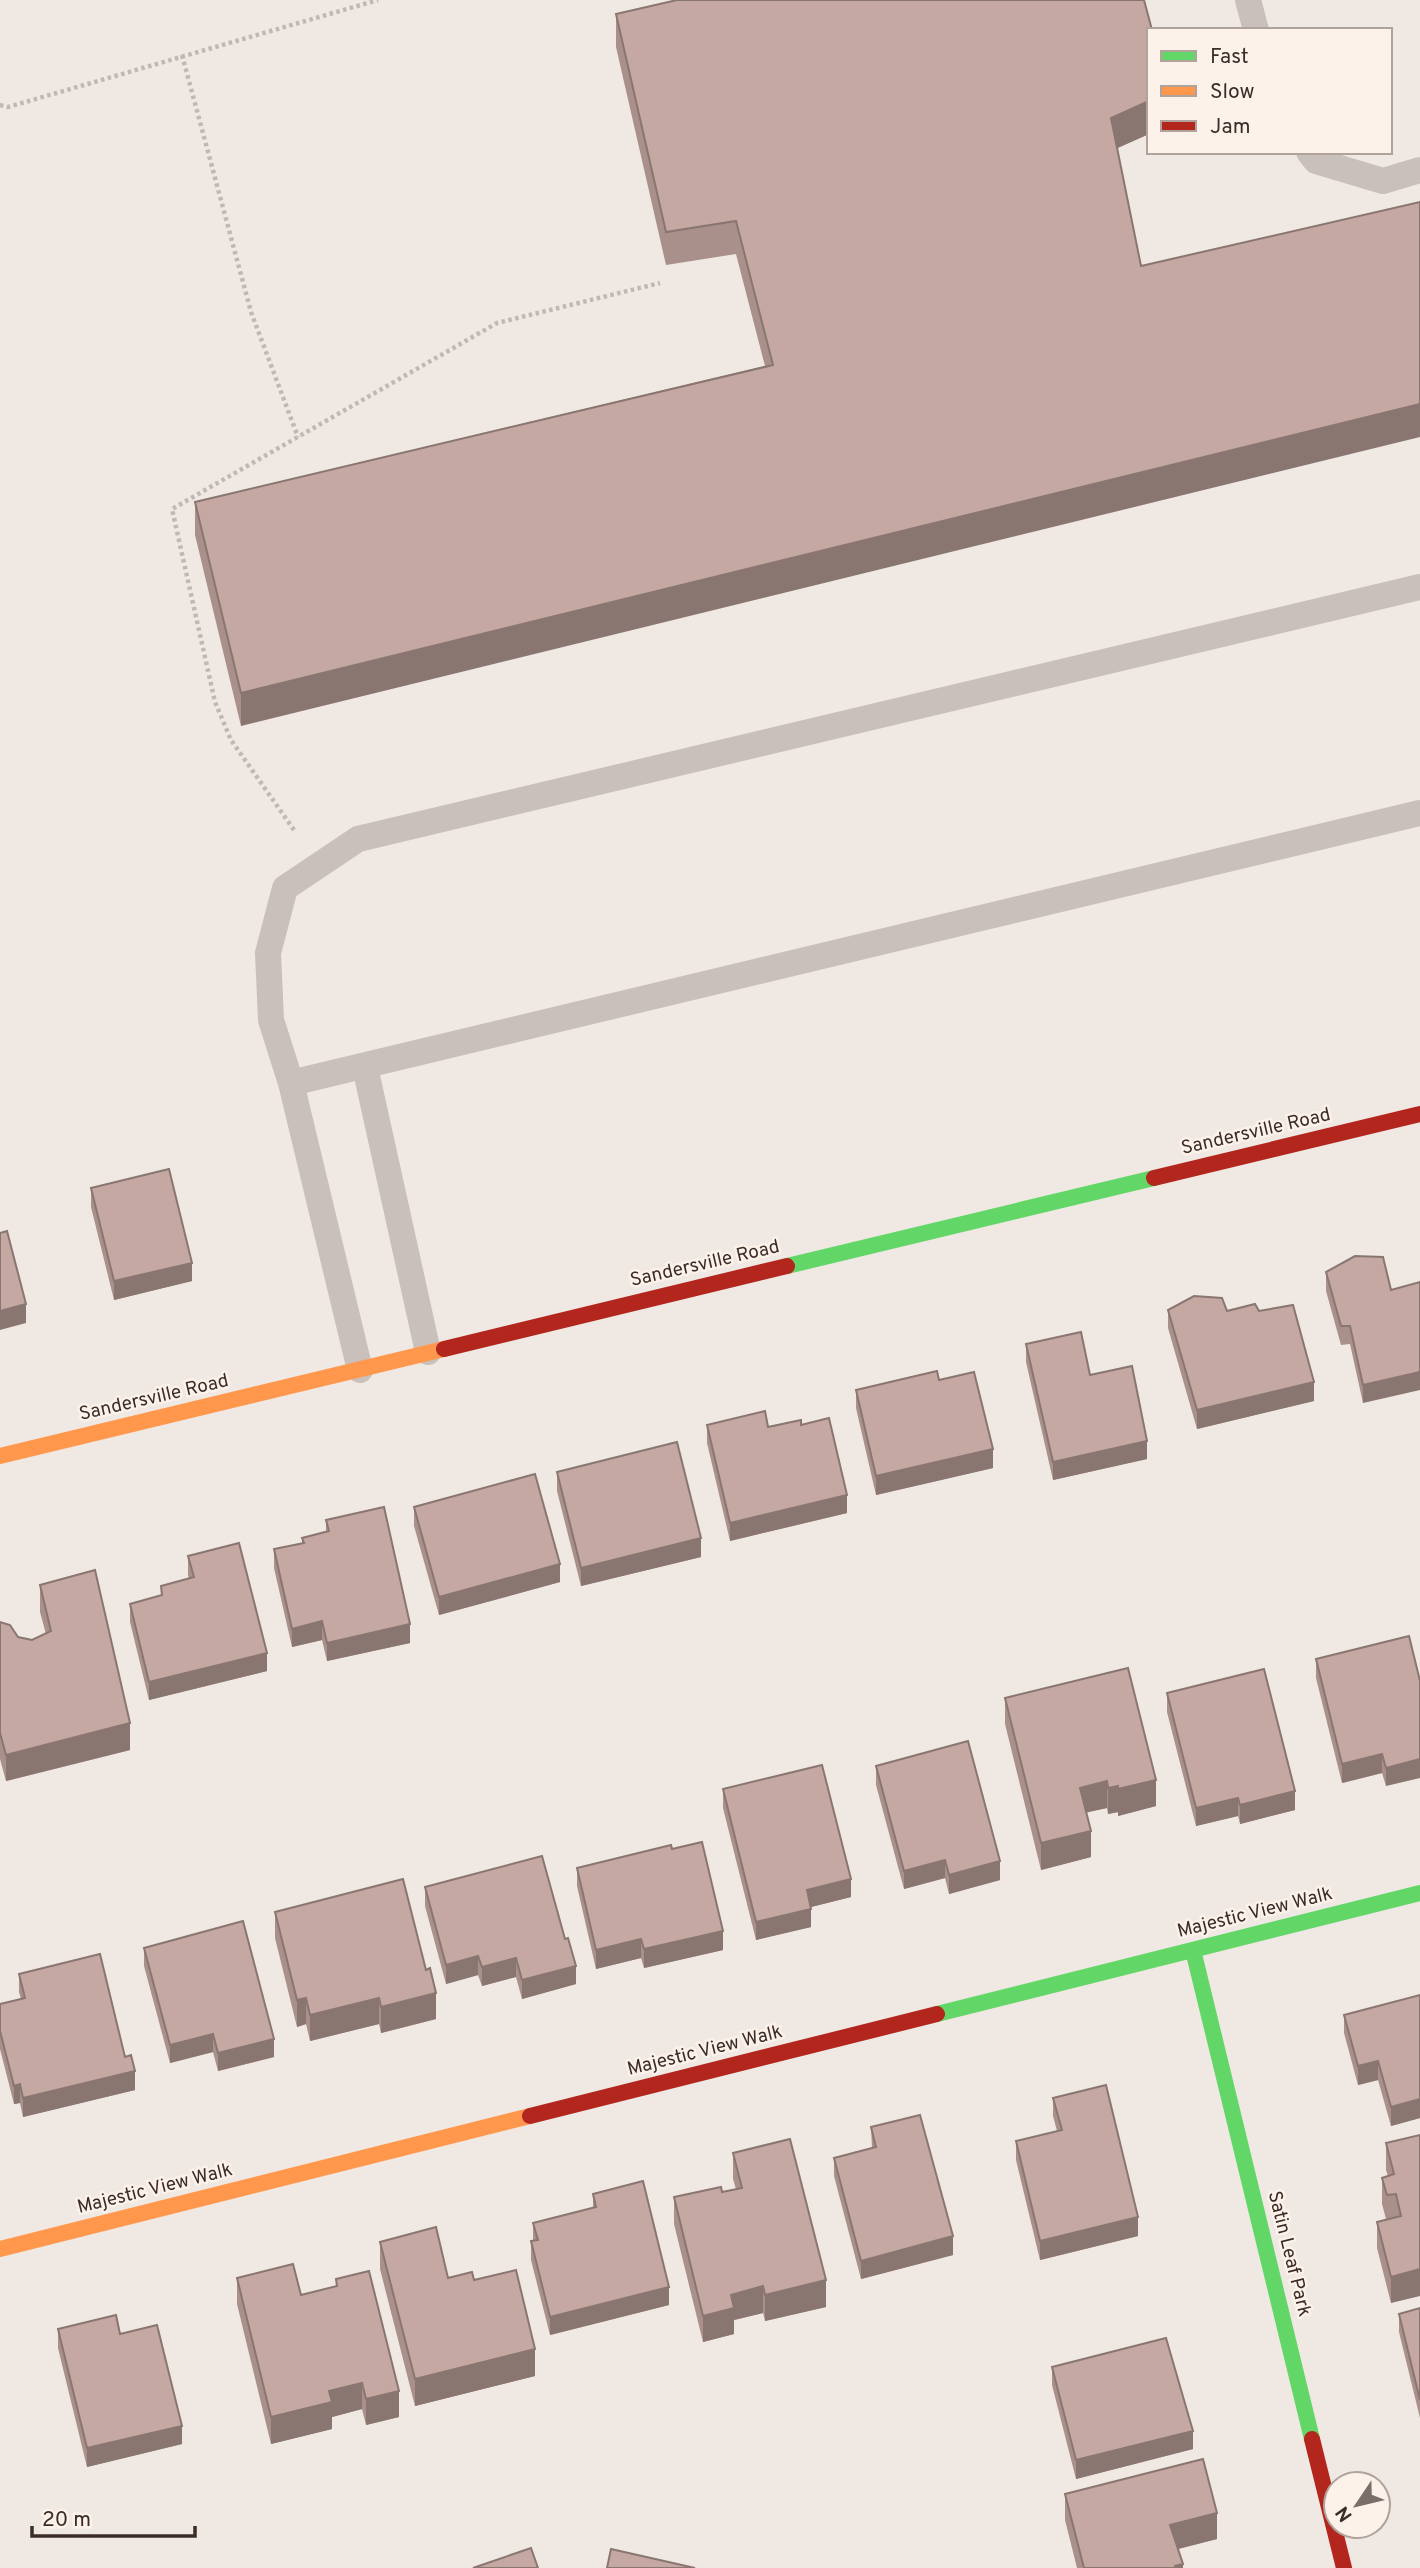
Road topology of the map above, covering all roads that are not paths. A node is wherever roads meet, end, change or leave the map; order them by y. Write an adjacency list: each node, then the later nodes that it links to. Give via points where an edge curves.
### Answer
1 (1248, 0): 2 (lane)
2 (1255, 28)
3 (1311, 154): 4 (lane, via 1316,161 1383,181)
4 (1420, 170)
5 (1420, 587): 8 (lane, via 358,839 285,888 268,954 271,1020)
6 (1420, 813): 7 (lane)
7 (365, 1067): 8 (lane); 10 (lane)
8 (291, 1083): 11 (lane)
9 (1420, 1114): 10 (street, Sandersville Road)
10 (428, 1352): 11 (street, Sandersville Road)
11 (360, 1370): 12 (street, Sandersville Road)
12 (0, 1457)
13 (1420, 1893): 14 (street, Majestic View Walk)
14 (1193, 1950): 15 (street, Majestic View Walk); 16 (street, Satin Leaf Park)
15 (0, 2249)
16 (1344, 2568)

